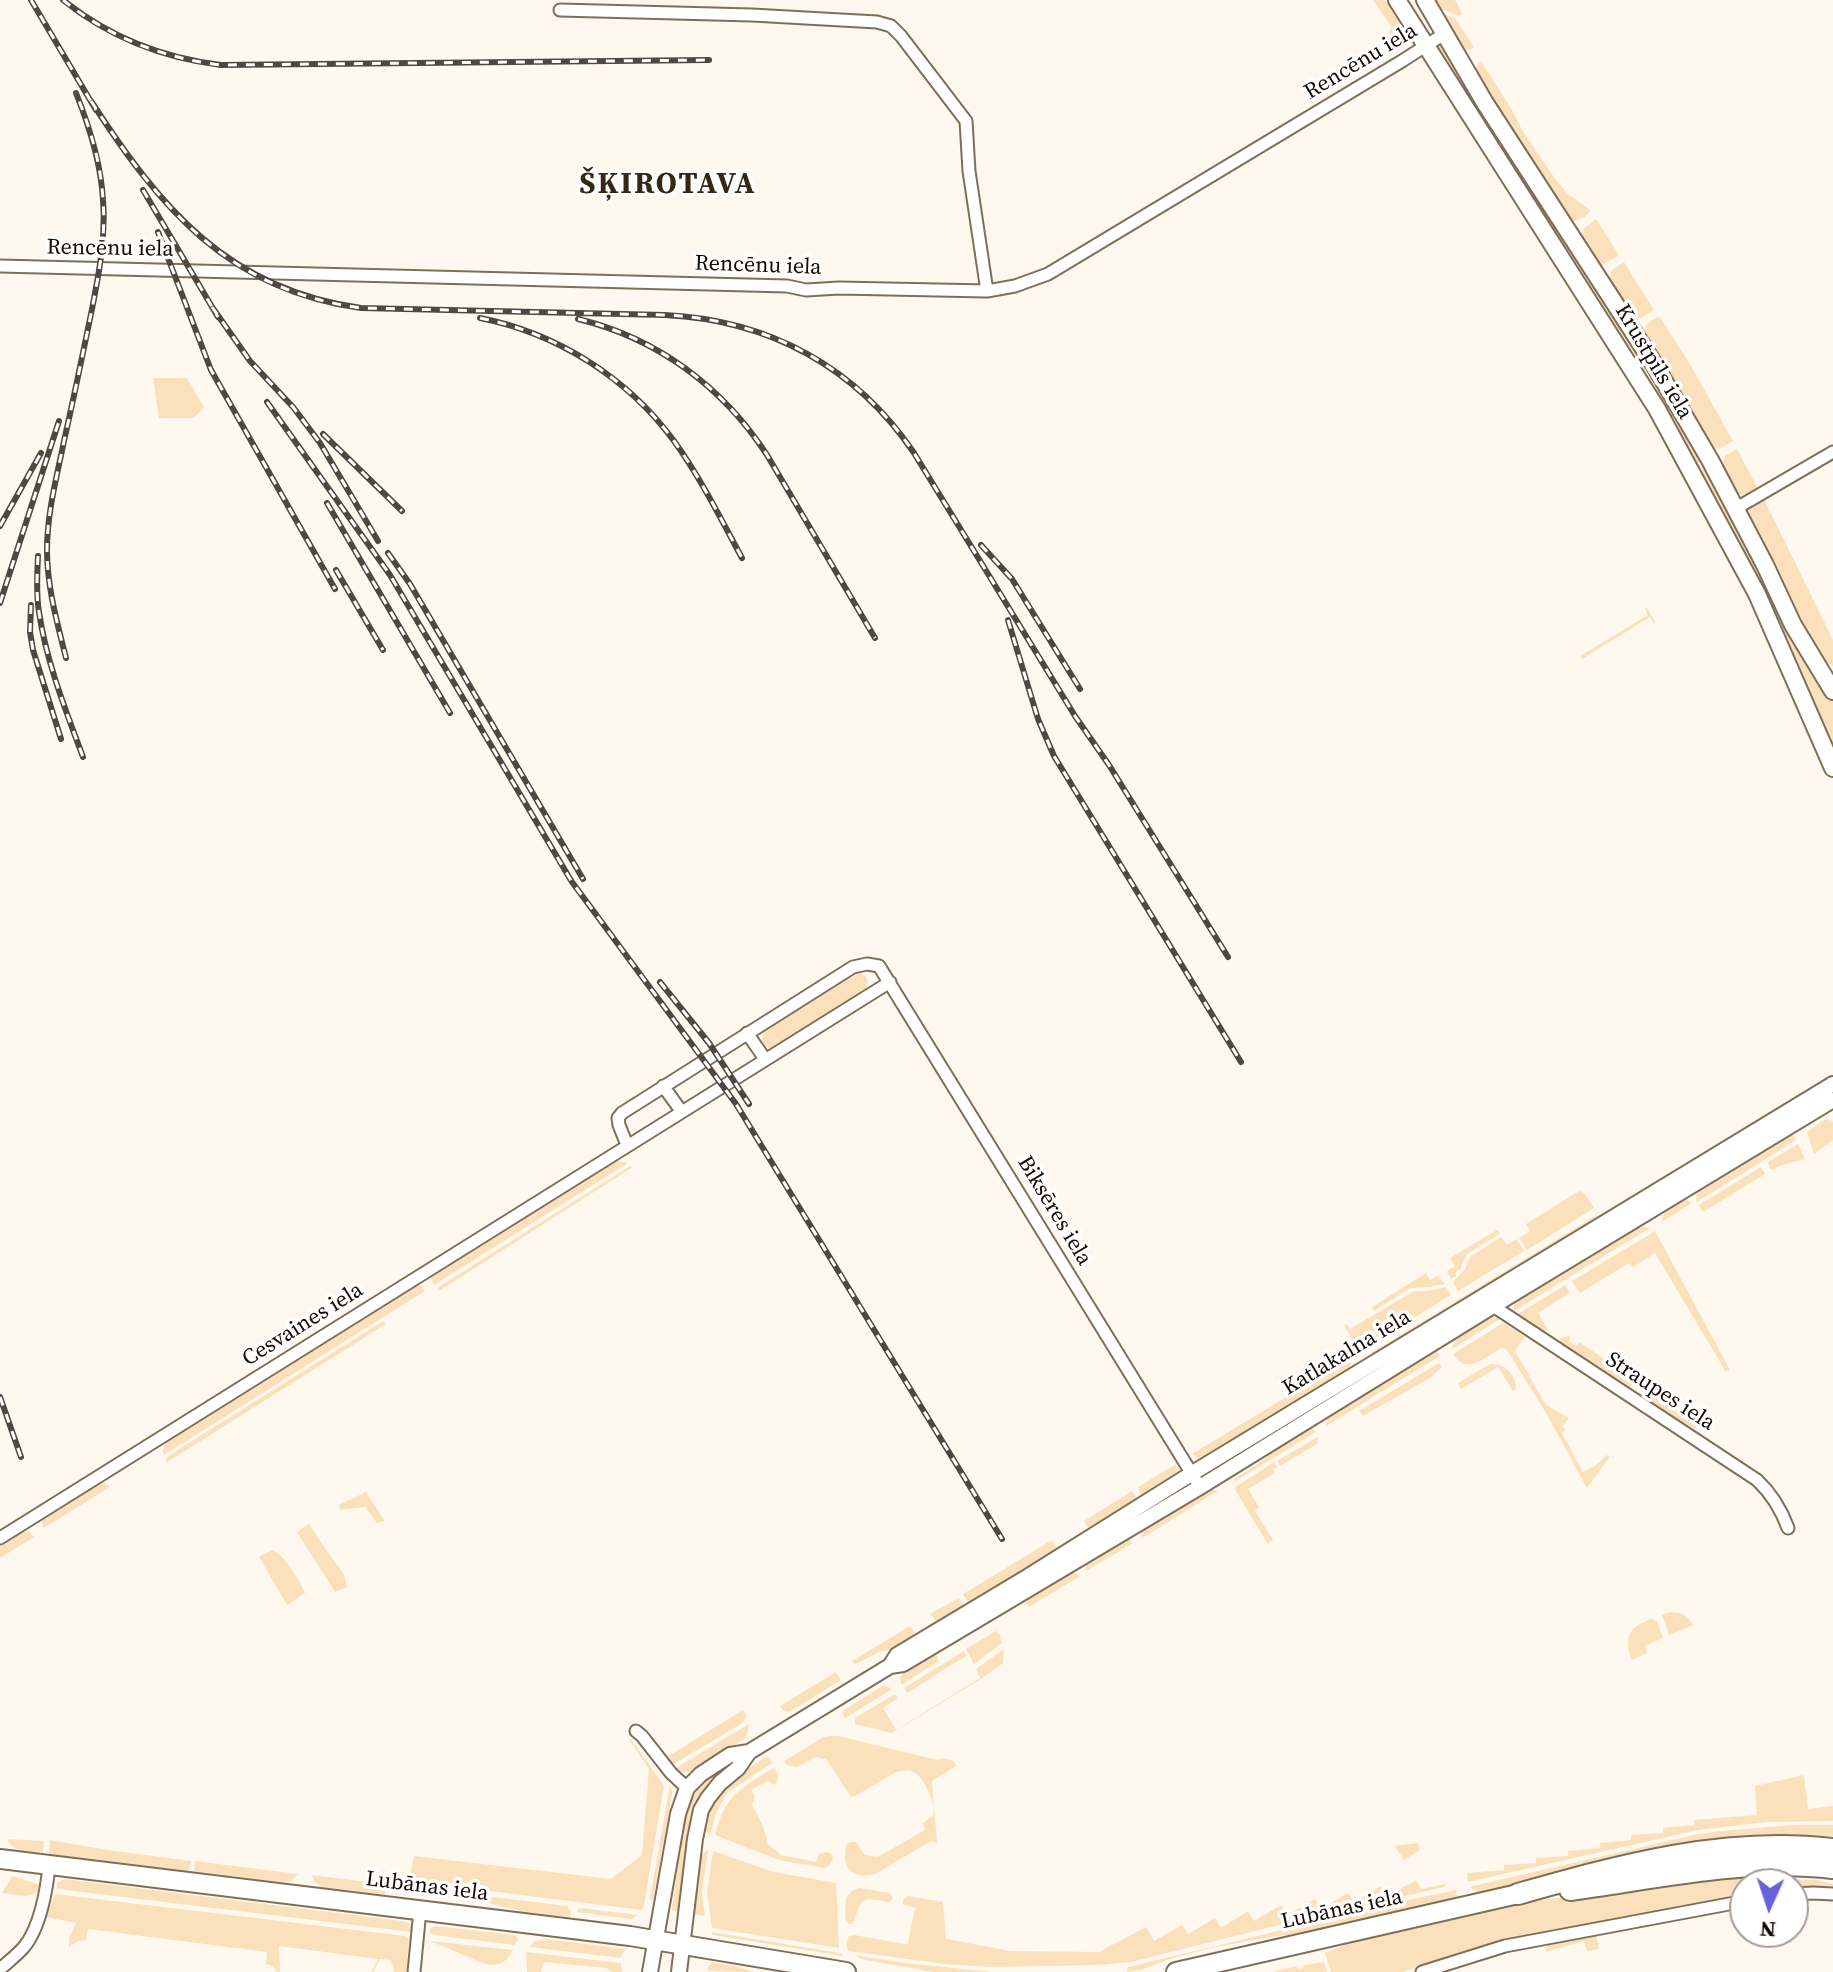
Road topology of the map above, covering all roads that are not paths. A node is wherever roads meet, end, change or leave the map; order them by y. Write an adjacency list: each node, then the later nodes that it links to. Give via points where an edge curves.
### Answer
1 (1397, 0): 5 (main road, Krustpils iela)
2 (1425, 0): 4 (main road, Krustpils iela)
3 (560, 10): 7 (street, via 752,15 891,26 966,121)
4 (1444, 34): 5 (street, Rencēnu iela); 9 (main road, Krustpils iela, via 1654,364)
5 (1426, 46): 7 (street, Rencēnu iela, via 1048,274); 11 (main road, Krustpils iela, via 1657,409 1757,594)
6 (0, 266): 7 (street, Rencēnu iela)
7 (987, 291)
8 (1833, 452): 9 (street)
9 (1735, 509): 10 (main road, Krustpils iela)
10 (1833, 691)
11 (1821, 741): 12 (main road); 13 (main road, Krustpils iela)
12 (1833, 756)
13 (1833, 768)
14 (890, 982): 15 (street, Biksēres iela, via 879,966 853,967); 16 (street, Cesvaines iela); 24 (street, Biksēres iela)
15 (747, 1033): 16 (street); 18 (street)
16 (765, 1059): 20 (street, Cesvaines iela)
17 (1833, 1084): 22 (street, Katlakalna iela)
18 (663, 1086): 20 (street); 21 (street, via 618,1118)
19 (1833, 1100): 22 (street, Katlakalna iela)
20 (682, 1112): 21 (street, Cesvaines iela)
21 (627, 1145): 26 (street, Cesvaines iela)
22 (1565, 1254): 23 (street, Katlakalna iela); 24 (street, Katlakalna iela)
23 (1493, 1306): 24 (street, Katlakalna iela); 25 (street, Straupes iela, via 1757,1480 1782,1511)
24 (1196, 1480): 28 (street, Katlakalna iela, via 897,1655 890,1666)
25 (1788, 1528)
26 (0, 1538)
27 (636, 1731): 29 (street)
28 (749, 1752): 29 (street, Katlakalna iela, via 730,1755); 44 (street, Katlakalna iela, via 701,1810)
29 (687, 1788): 43 (street)
30 (1833, 1839): 31 (highway)
31 (1750, 1847): 32 (highway, Lubānas iela); 38 (highway, Lubānas iela, via 1664,1856)
32 (1833, 1849)
33 (0, 1859): 34 (main road, Lubānas iela)
34 (49, 1865): 42 (main road, Lubānas iela); 45 (street, via 35,1930)
35 (1715, 1868): 36 (highway, Lubānas iela); 37 (highway); 38 (highway, Lubānas iela)
36 (1833, 1868)
37 (1833, 1880)
38 (1518, 1894): 50 (main road, Lubānas iela)
39 (1809, 1894): 40 (street)
40 (1833, 1894)
41 (1729, 1904): 51 (street, via 1505,1946)
42 (420, 1910): 43 (main road, Lubānas iela); 46 (street)
43 (656, 1940): 44 (main road, Lubānas iela); 47 (street)
44 (682, 1945): 48 (street, Katlakalna iela); 49 (main road, Lubānas iela)
45 (0, 1969)
46 (414, 1972)
47 (650, 1972)
48 (679, 1972)
49 (846, 1972)
50 (1176, 1972)
51 (1422, 1972)

